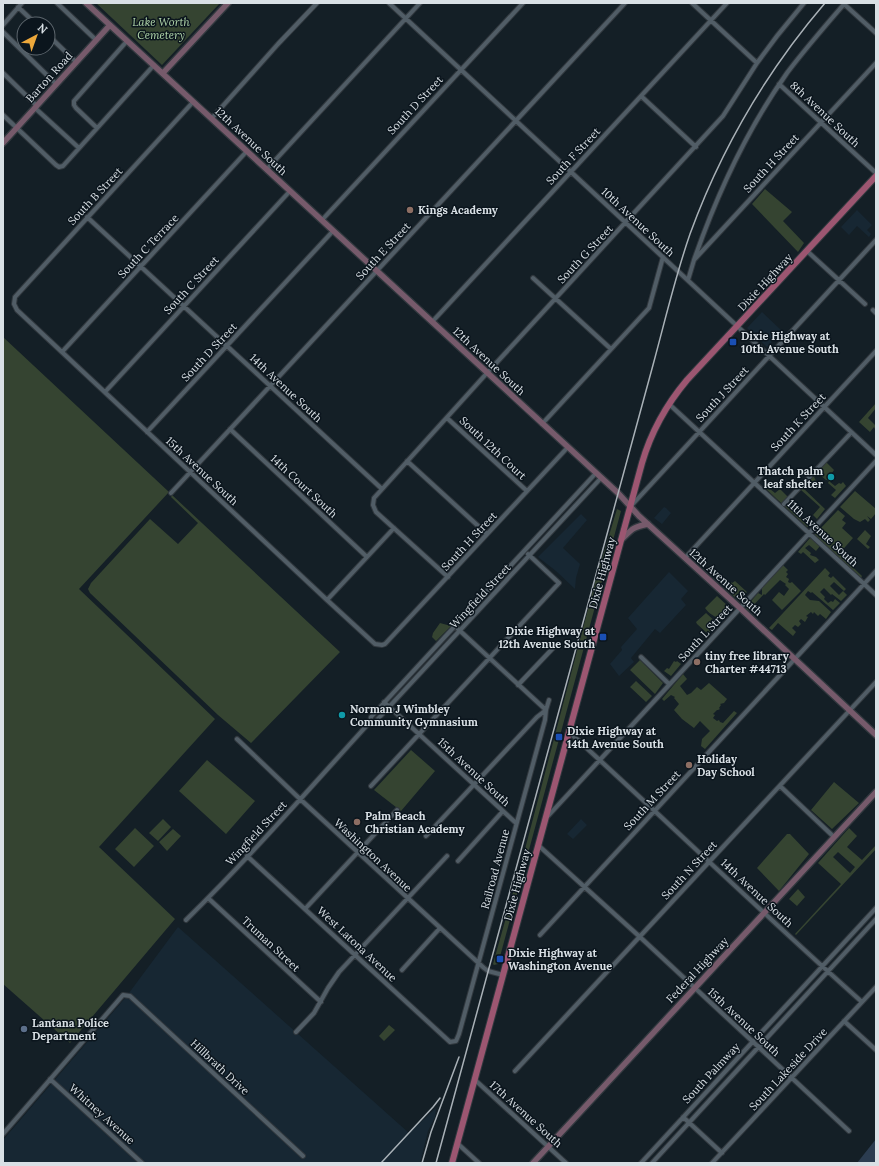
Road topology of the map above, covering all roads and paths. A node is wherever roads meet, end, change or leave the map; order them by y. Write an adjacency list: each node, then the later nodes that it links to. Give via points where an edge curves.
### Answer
1 (22, 3): 14 (street)
2 (57, 3): 22 (street)
3 (86, 3): 19 (street, 12th Avenue South)
4 (228, 3): 31 (street)
5 (317, 3): 38 (street)
6 (389, 3): 16 (street, 10th Avenue South)
7 (420, 3): 16 (street)
8 (523, 3): 29 (street, South D Street)
9 (625, 3): 39 (street, South E Street)
10 (692, 3): 17 (street)
11 (727, 3): 17 (street, South F Street)
12 (804, 3): 27 (street, South G Street)
13 (845, 4): 21 (street); 33 (street)
14 (18, 7): 15 (street); 18 (street)
15 (28, 16)
16 (406, 19): 29 (street, 10th Avenue South); 47 (street)
17 (711, 21): 27 (street); 34 (street, South F Street)
18 (3, 25)
19 (110, 25): 22 (street, Barton Road); 23 (street, 12th Avenue South)
20 (3, 32): 32 (street)
21 (876, 33)
22 (96, 40): 25 (street, Barton Road)
23 (127, 41): 28 (street, 12th Avenue South); 42 (street, via 74,101 76,108)
24 (56, 43): 25 (street)
25 (76, 62): 32 (street, Barton Road)
26 (876, 63): 40 (street, South H Street)
27 (757, 64): 44 (street, South G Street, via 723,116)
28 (154, 65): 31 (street, 12th Avenue South); 42 (street)
29 (460, 70): 39 (street, 10th Avenue South); 52 (street, South D Street)
30 (3, 73): 36 (street)
31 (163, 73): 35 (street, 12th Avenue South)
32 (56, 84): 36 (street, Barton Road)
33 (779, 84): 40 (street, 8th Avenue South); 58 (street, via 730,170 713,207)
34 (641, 96): 44 (street); 48 (street, South F Street)
35 (193, 102): 38 (street, 12th Avenue South); 51 (street, South B Street)
36 (36, 107): 41 (street, Barton Road); 45 (street)
37 (3, 115): 41 (street)
38 (212, 118): 46 (street, 12th Avenue South)
39 (516, 121): 48 (street, 10th Avenue South); 60 (street, South E Street)
40 (821, 122): 49 (street, 8th Avenue South); 58 (street, South H Street)
41 (16, 128): 43 (street, Barton Road); 45 (street, via 59,167 63,166)
42 (97, 128): 45 (street)
43 (3, 143)
44 (696, 147): 53 (street, South G Street)
45 (79, 148)
46 (247, 151): 47 (street, 12th Avenue South); 59 (street, South C Terrace)
47 (267, 169): 50 (street, 12th Avenue South)
48 (571, 172): 53 (street, 10th Avenue South); 68 (street, South F Street)
49 (876, 175): 56 (main road, Dixie Highway)
50 (290, 191): 52 (street, 12th Avenue South); 67 (street, South C Street)
51 (87, 217): 59 (street, 14th Avenue South); 65 (street, South B Street, via 15,297)
52 (322, 220): 54 (street, 12th Avenue South)
53 (626, 223): 57 (street, 10th Avenue South); 64 (street, South G Street)
54 (333, 231): 60 (street, 12th Avenue South); 70 (street, South D Street)
55 (876, 240): 63 (street, South J Street)
56 (807, 251): 63 (street); 69 (main road, Dixie Highway)
57 (663, 257): 62 (street, 10th Avenue South); 71 (street, via 649,308)
58 (694, 260): 62 (street, South H Street)
59 (141, 266): 67 (street, 14th Avenue South); 73 (street, South C Terrace)
60 (377, 271): 68 (street, 12th Avenue South); 76 (street, South E Street)
61 (533, 278): 64 (street)
62 (688, 280): 69 (street, 10th Avenue South)
63 (839, 280): 66 (street); 74 (street, South J Street)
64 (556, 298): 71 (street); 75 (street, South G Street)
65 (14, 304): 73 (street, 15th Avenue South, via 17,310)
66 (865, 304)
67 (184, 306): 70 (street, 14th Avenue South); 77 (street, South C Street)
68 (432, 322): 75 (street, 12th Avenue South)
69 (738, 326): 74 (street, 10th Avenue South); 78 (main road, Dixie Highway)
70 (227, 346): 76 (street, 14th Avenue South); 83 (street, South D Street)
71 (611, 349): 81 (street)
72 (876, 351): 79 (street, South K Street)
73 (62, 352): 77 (street, 15th Avenue South)
74 (770, 356): 79 (street, 10th Avenue South); 84 (street, South J Street)
75 (487, 373): 80 (street, South G Street); 81 (street, 12th Avenue South)
76 (270, 385): 82 (street, South E Street); 94 (street, 14th Avenue South)
77 (105, 392): 83 (street, 15th Avenue South)
78 (668, 404): 84 (street, 11th Avenue South); 98 (main road, Dixie Highway, via 650,440)
79 (824, 407): 87 (street, 10th Avenue South); 93 (street, South K Street)
80 (447, 418): 88 (street, South G Street); 95 (street, South 12th Court)
81 (542, 424): 86 (street, 12th Avenue South)
82 (230, 429): 90 (street, South E Street); 106 (street, 14th Court South)
83 (147, 432): 90 (street, 15th Avenue South)
84 (700, 432): 93 (street, 11th Avenue South); 98 (street, South J Street)
85 (849, 435): 97 (street)
86 (568, 448): 91 (street, 12th Avenue South); 95 (street, South H Street)
87 (876, 454)
88 (407, 461): 94 (street, South G Street); 102 (street)
89 (876, 461): 101 (street, South L Street)
90 (190, 472): 96 (street, South E Street); 114 (street, 15th Avenue South)
91 (596, 473): 92 (street, 12th Avenue South); 104 (street, Wingfield Street)
92 (601, 478): 98 (street, 12th Avenue South); 105 (street, Wingfield Street)
93 (754, 482): 101 (street, 11th Avenue South); 107 (street, South K Street)
94 (382, 489): 100 (street, via 374,498 373,505 376,512)
95 (527, 491): 102 (street, South H Street)
96 (171, 493)
97 (784, 504)
98 (631, 507): 99 (street, 12th Avenue South); 103 (main road, Dixie Highway)
99 (648, 524): 103 (street, via 637,526); 107 (street, 12th Avenue South)
100 (394, 528): 106 (street); 111 (street)
101 (809, 533): 112 (street, 11th Avenue South); 115 (street, South L Street)
102 (487, 534): 111 (street, South H Street)
103 (622, 539): 132 (main road, Dixie Highway)
104 (524, 551): 105 (street); 108 (street, Wingfield Street)
105 (529, 555): 110 (street, Wingfield Street); 121 (street, via 559,583)
106 (367, 557): 114 (street)
107 (684, 558): 115 (street, 12th Avenue South)
108 (506, 570): 110 (street); 116 (street, Wingfield Street)
109 (876, 571): 112 (street, South M Street)
110 (512, 575): 117 (street, Wingfield Street)
111 (448, 577): 118 (street, South H Street)
112 (864, 584): 113 (street, 11th Avenue South); 122 (street, South M Street)
113 (876, 595)
114 (327, 600): 118 (street, 15th Avenue South, via 375,644)
115 (740, 608): 122 (street, 12th Avenue South); 124 (street, South L Street)
116 (454, 626): 117 (street); 127 (street, Wingfield Street)
117 (459, 631): 121 (street); 128 (street, Wingfield Street)
118 (382, 645)
119 (555, 646): 125 (street)
120 (642, 657): 124 (street)
121 (489, 658): 125 (street); 133 (street)
122 (795, 659): 130 (street, 12th Avenue South); 143 (street, South M Street)
123 (876, 682): 130 (street, South N Street)
124 (669, 684): 136 (street, South L Street)
125 (518, 685): 129 (street)
126 (549, 700): 129 (street, Railroad Avenue)
127 (384, 702): 128 (street, 15th Avenue South); 131 (street, Wingfield Street, via 371,717)
128 (389, 706): 131 (street, Wingfield Street, via 375,722); 133 (street, 15th Avenue South)
129 (546, 710): 137 (street); 146 (street, Railroad Avenue)
130 (850, 710): 134 (street, 12th Avenue South); 139 (street, South N Street)
131 (370, 722): 141 (street, Wingfield Street)
132 (569, 732): 136 (street, 14th Avenue South); 145 (main road, Dixie Highway)
133 (419, 734): 137 (street, 15th Avenue South); 138 (street)
134 (876, 735)
135 (237, 738): 141 (street, Washington Avenue)
136 (599, 760): 143 (street, 14th Avenue South); 145 (street, South L Street)
137 (474, 785): 144 (street, 15th Avenue South); 147 (street)
138 (371, 786)
139 (780, 786): 148 (street); 154 (street, South N Street)
140 (876, 792): 148 (street, Federal Highway)
141 (300, 799): 150 (street, Washington Avenue); 151 (street, Wingfield Street)
142 (397, 810): 150 (street)
143 (654, 810): 154 (street, 14th Avenue South); 155 (street, South M Street)
144 (503, 811): 146 (street, 15th Avenue South); 153 (street)
145 (546, 817): 149 (main road, Dixie Highway)
146 (516, 823): 167 (street, Railroad Avenue)
147 (426, 836)
148 (834, 837): 160 (street, Federal Highway)
149 (538, 846): 155 (street, 15th Avenue South); 171 (main road, Dixie Highway)
150 (358, 852): 157 (street, Washington Avenue); 159 (street)
151 (247, 856): 156 (street, Wingfield Street); 159 (street, West Latona Avenue)
152 (447, 856): 157 (street)
153 (458, 861)
154 (710, 861): 160 (street, 14th Avenue South); 165 (street, South N Street)
155 (584, 887): 164 (street, South M Street); 165 (street, 15th Avenue South)
156 (208, 898): 162 (street, Wingfield Street); 174 (street, Truman Street)
157 (408, 898): 163 (street, Washington Avenue); 166 (street)
158 (876, 908): 168 (street, South Palmway)
159 (305, 909): 166 (street, West Latona Avenue)
160 (764, 912): 168 (street, 14th Avenue South); 173 (street, Federal Highway)
161 (876, 919): 170 (street, South Palmway)
162 (186, 920)
163 (440, 928): 167 (street, Washington Avenue); 169 (street)
164 (540, 935)
165 (640, 937): 173 (street, 15th Avenue South); 182 (street, South N Street)
166 (355, 955): 174 (street, via 334,978); 178 (street, West Latona Avenue, via 450,1042)
167 (478, 963): 171 (street, Washington Avenue, via 488,971); 178 (street, Railroad Avenue)
168 (823, 966): 170 (street, 14th Avenue South); 179 (street, South Palmway)
169 (402, 970)
170 (828, 972): 175 (street, 14th Avenue South); 180 (street, South Palmway)
171 (503, 975): 185 (main road, Dixie Highway)
172 (876, 986): 175 (street, South Lakeside Drive)
173 (694, 988): 179 (street, 15th Avenue South); 191 (street, Federal Highway)
174 (321, 1002): 177 (street)
175 (862, 1002): 176 (street, South Lakeside Drive)
176 (844, 1021): 181 (street); 183 (street, South Lakeside Drive)
177 (296, 1032)
178 (456, 1041)
179 (752, 1042): 180 (street, 15th Avenue South); 186 (street, South Palmway)
180 (758, 1047): 183 (street, 15th Avenue South); 187 (street, South Palmway)
181 (876, 1050)
182 (516, 1071)
183 (791, 1078): 188 (street, 15th Avenue South); 192 (street, South Lakeside Drive)
184 (50, 1079): 189 (street); 193 (street, Hillbrath Drive, via 123,995 130,996); 194 (street, Whitney Avenue)
185 (474, 1079): 190 (main road, Dixie Highway); 191 (street, 17th Avenue South)
186 (683, 1117): 187 (street); 199 (street, South Palmway)
187 (690, 1123): 192 (street); 200 (street, South Palmway)
188 (849, 1131)
189 (3, 1134)
190 (457, 1143): 195 (main road, Dixie Highway); 196 (street)
191 (548, 1146): 197 (street, Federal Highway); 198 (street, 17th Avenue South)
192 (722, 1153): 201 (street, South Lakeside Drive)
193 (303, 1156)
194 (142, 1163)
195 (452, 1163)
196 (479, 1163)
197 (533, 1163)
198 (566, 1163)
199 (641, 1163)
200 (652, 1163)
201 (712, 1163)

